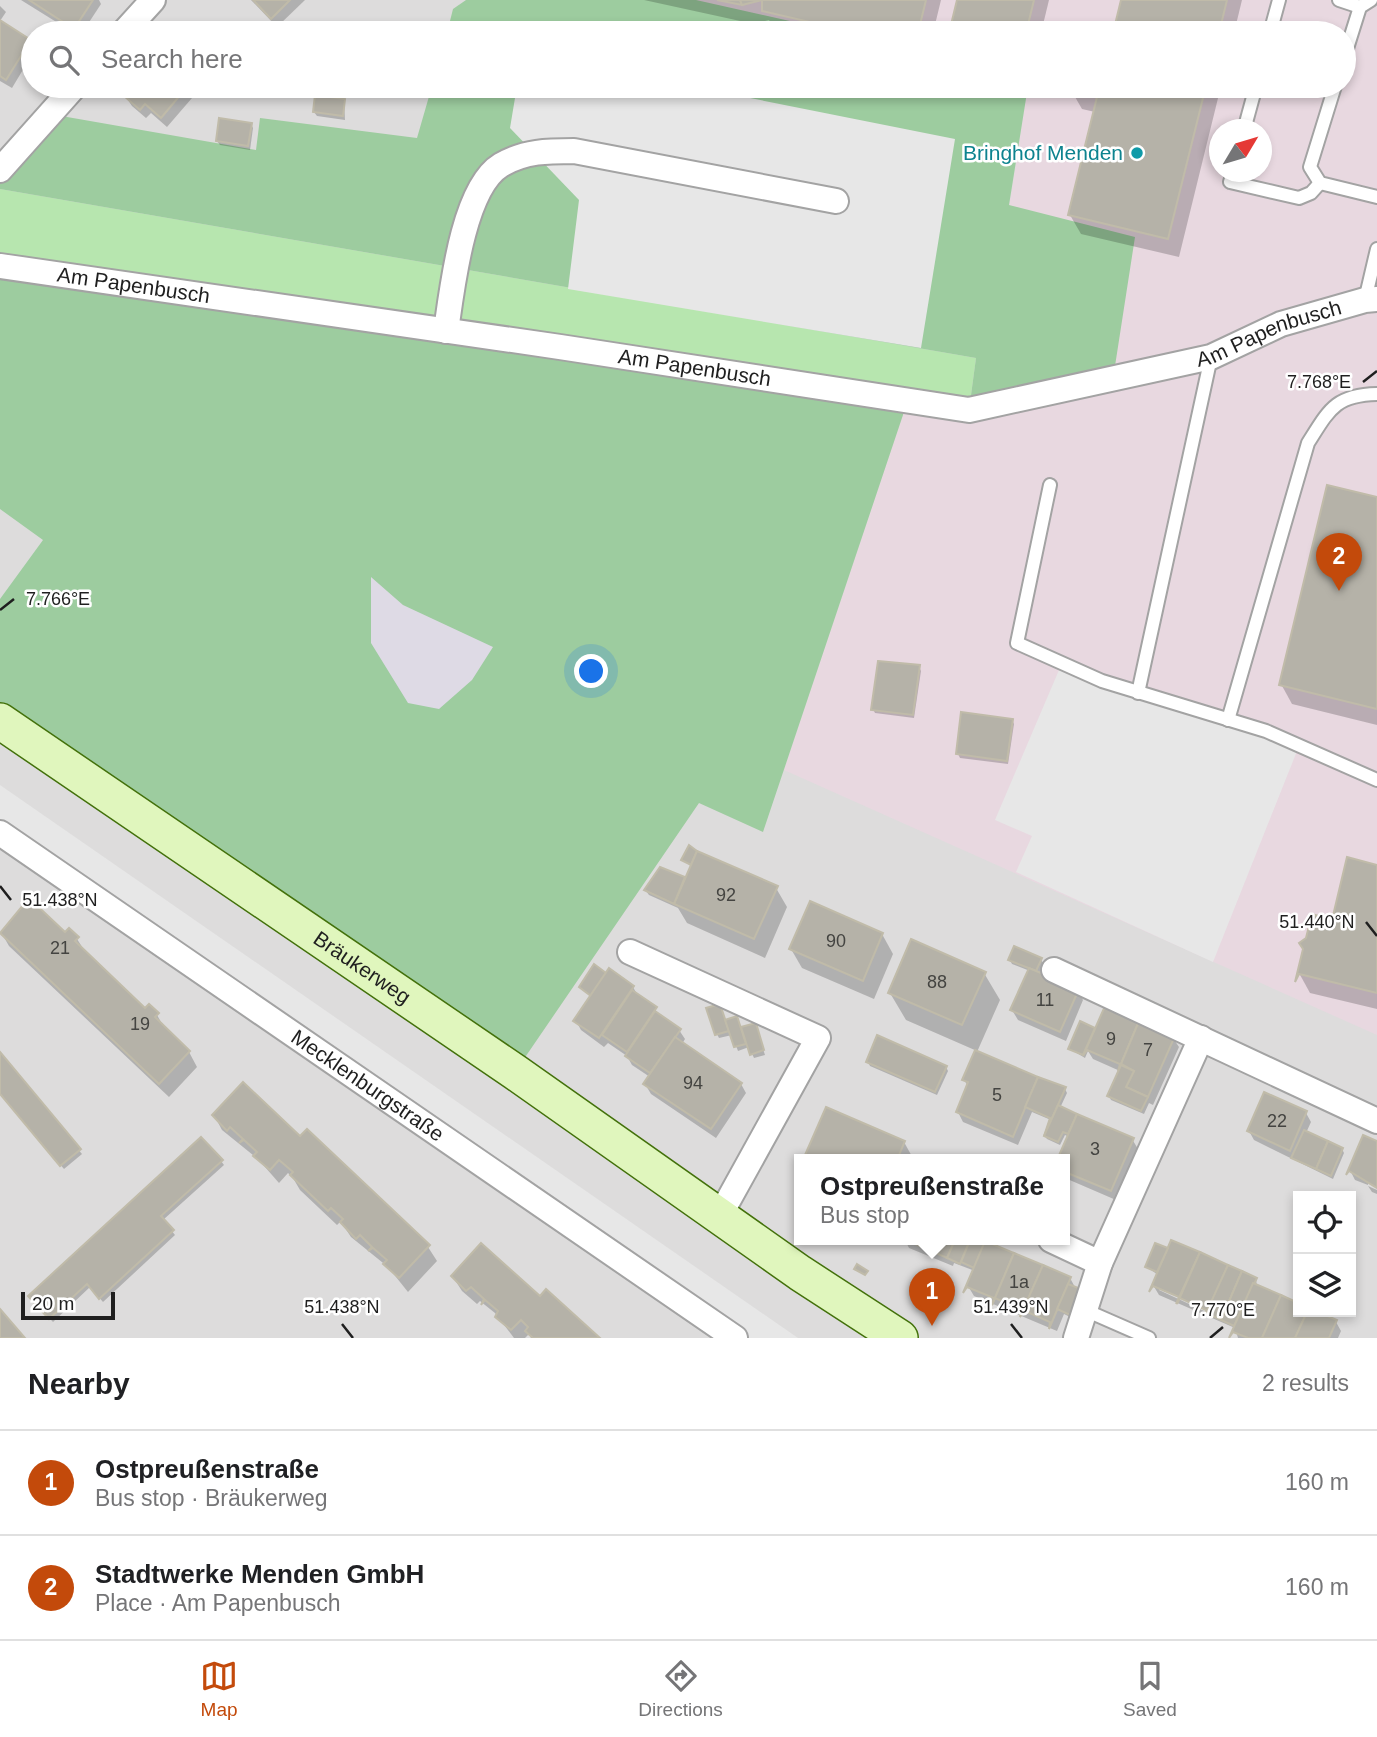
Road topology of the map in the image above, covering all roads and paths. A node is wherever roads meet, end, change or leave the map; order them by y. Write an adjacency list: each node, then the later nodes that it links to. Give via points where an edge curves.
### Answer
1 (153, 0): 5 (street)
2 (1279, 0): 6 (lane)
3 (1339, 0): 4 (lane)
4 (1365, 4): 7 (lane)
5 (134, 21)
6 (1273, 21)
7 (1356, 27)
8 (64, 98): 12 (street)
9 (1253, 98): 11 (lane)
10 (1331, 98): 14 (lane, via 1310,167)
11 (1247, 119)
12 (0, 170)
13 (1230, 182): 14 (lane, via 1299,198)
14 (1320, 183): 15 (lane)
15 (1377, 197)
16 (836, 201): 20 (street, via 574,150 533,151 499,166 477,191)
17 (1377, 249): 19 (lane)
18 (0, 266): 20 (street, Am Papenbusch)
19 (1371, 299): 21 (street, Am Papenbusch, via 1281,324)
20 (446, 331): 21 (street, Am Papenbusch, via 969,410)
21 (1211, 357): 24 (lane)
22 (1377, 394): 25 (lane, via 1353,394 1329,411 1308,443)
23 (1050, 485): 24 (lane, via 1017,643)
24 (1138, 693): 25 (lane)
25 (1228, 720): 27 (lane, via 1266,731)
26 (0, 721): 33 (main road, Bräukerweg, via 515,1072)
27 (1377, 780)
28 (0, 833): 38 (street, Mecklenburgstraße)
29 (630, 952): 33 (street, via 818,1038)
30 (1054, 970): 31 (street)
31 (1202, 1038): 32 (street); 35 (street)
32 (1377, 1121)
33 (719, 1217): 36 (main road, Bräukerweg)
34 (1062, 1245): 35 (street)
35 (1100, 1263): 37 (street)
36 (800, 1273): 39 (main road, Bräukerweg); 40 (main road, Bräukerweg)
37 (1085, 1310): 41 (street); 42 (lane)
38 (735, 1338)
39 (866, 1338)
40 (900, 1338)
41 (1076, 1338)
42 (1150, 1338)

